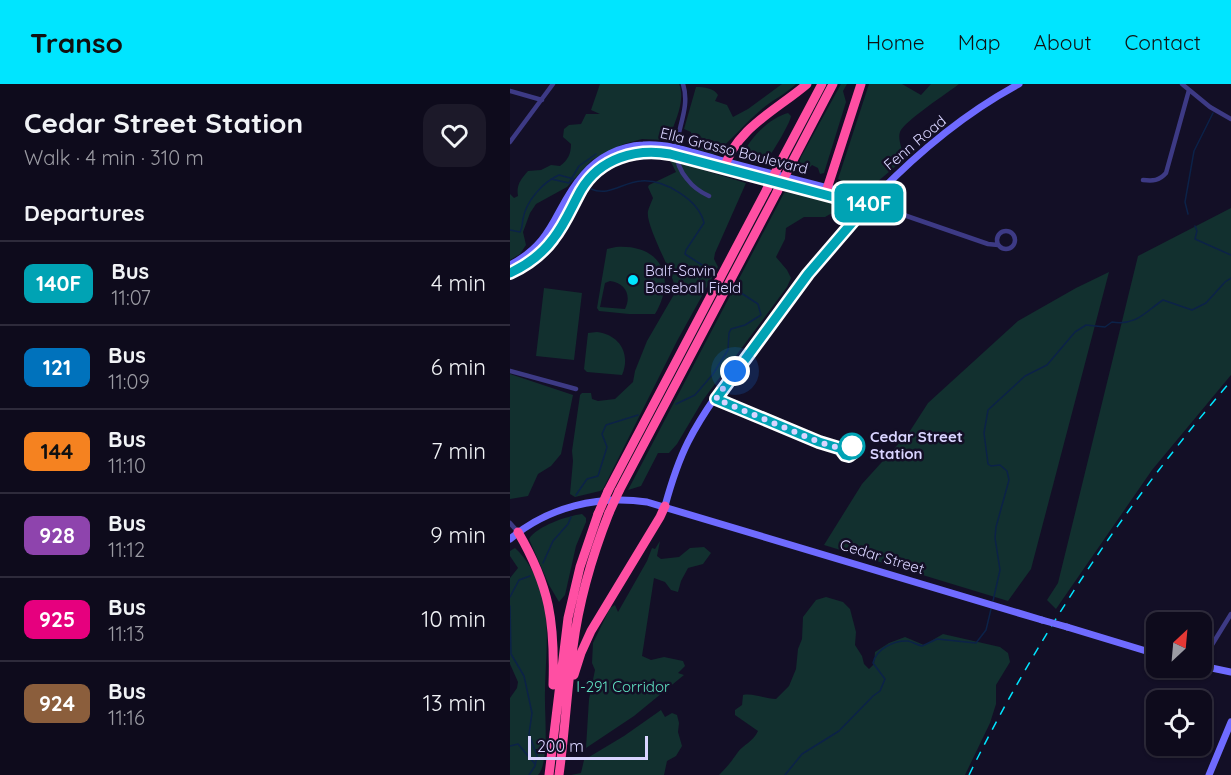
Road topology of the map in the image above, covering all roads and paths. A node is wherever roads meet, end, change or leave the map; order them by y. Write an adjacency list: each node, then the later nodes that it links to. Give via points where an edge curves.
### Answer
1 (553, 84): 11 (street)
2 (683, 84): 14 (street, via 685,104)
3 (807, 84): 15 (highway, via 750,129)
4 (822, 84): 16 (highway)
5 (833, 84): 16 (highway)
6 (861, 84): 18 (highway)
7 (1019, 84): 20 (main road, Fenn Road, via 948,132)
8 (1182, 84): 9 (street)
9 (1189, 90): 12 (street); 17 (street, via 1166,173 1155,181)
10 (510, 91): 11 (street)
11 (542, 100): 13 (street)
12 (1231, 119)
13 (510, 142)
14 (675, 152): 15 (main road, Ella Grasso Boulevard); 19 (street, via 678,169); 21 (main road, Ella Grasso Boulevard, via 658,145 632,146 607,155 579,179)
15 (725, 165): 18 (main road, Ella Grasso Boulevard)
16 (784, 166): 25 (highway, bridge)
17 (1143, 180)
18 (826, 192): 20 (main road, Ella Grasso Boulevard, via 864,198)
19 (709, 196)
20 (869, 203): 22 (street); 28 (main road, Fenn Road, via 804,279)
21 (567, 208): 23 (main road, Ella Grasso Boulevard, via 540,243); 24 (main road, Ella Grasso Boulevard, via 559,231 546,247)
22 (998, 245): 22 (street, via 1011,248 1014,236 1002,232 997,238)
23 (510, 265)
24 (510, 273)
25 (718, 293): 38 (highway, bridge, via 609,513 583,592); 40 (highway, bridge, via 598,514 567,618)
26 (510, 371): 27 (street)
27 (576, 388)
28 (716, 399): 29 (street); 30 (main road, Fenn Road, via 686,446)
29 (842, 449)
30 (665, 506): 32 (main road, Cedar Street, via 634,501 578,504 539,519); 35 (main road, Cedar Street, bridge); 38 (highway, via 591,631)
31 (510, 523): 32 (street)
32 (514, 536): 40 (highway, via 538,571 552,616)
33 (1231, 614): 34 (street)
34 (1212, 645)
35 (1146, 651)
36 (1212, 668): 37 (main road)
37 (1231, 672)
38 (568, 690): 42 (highway)
39 (1231, 722): 43 (main road)
40 (552, 748): 41 (highway)
41 (549, 775)
42 (559, 775)
43 (1209, 775)

